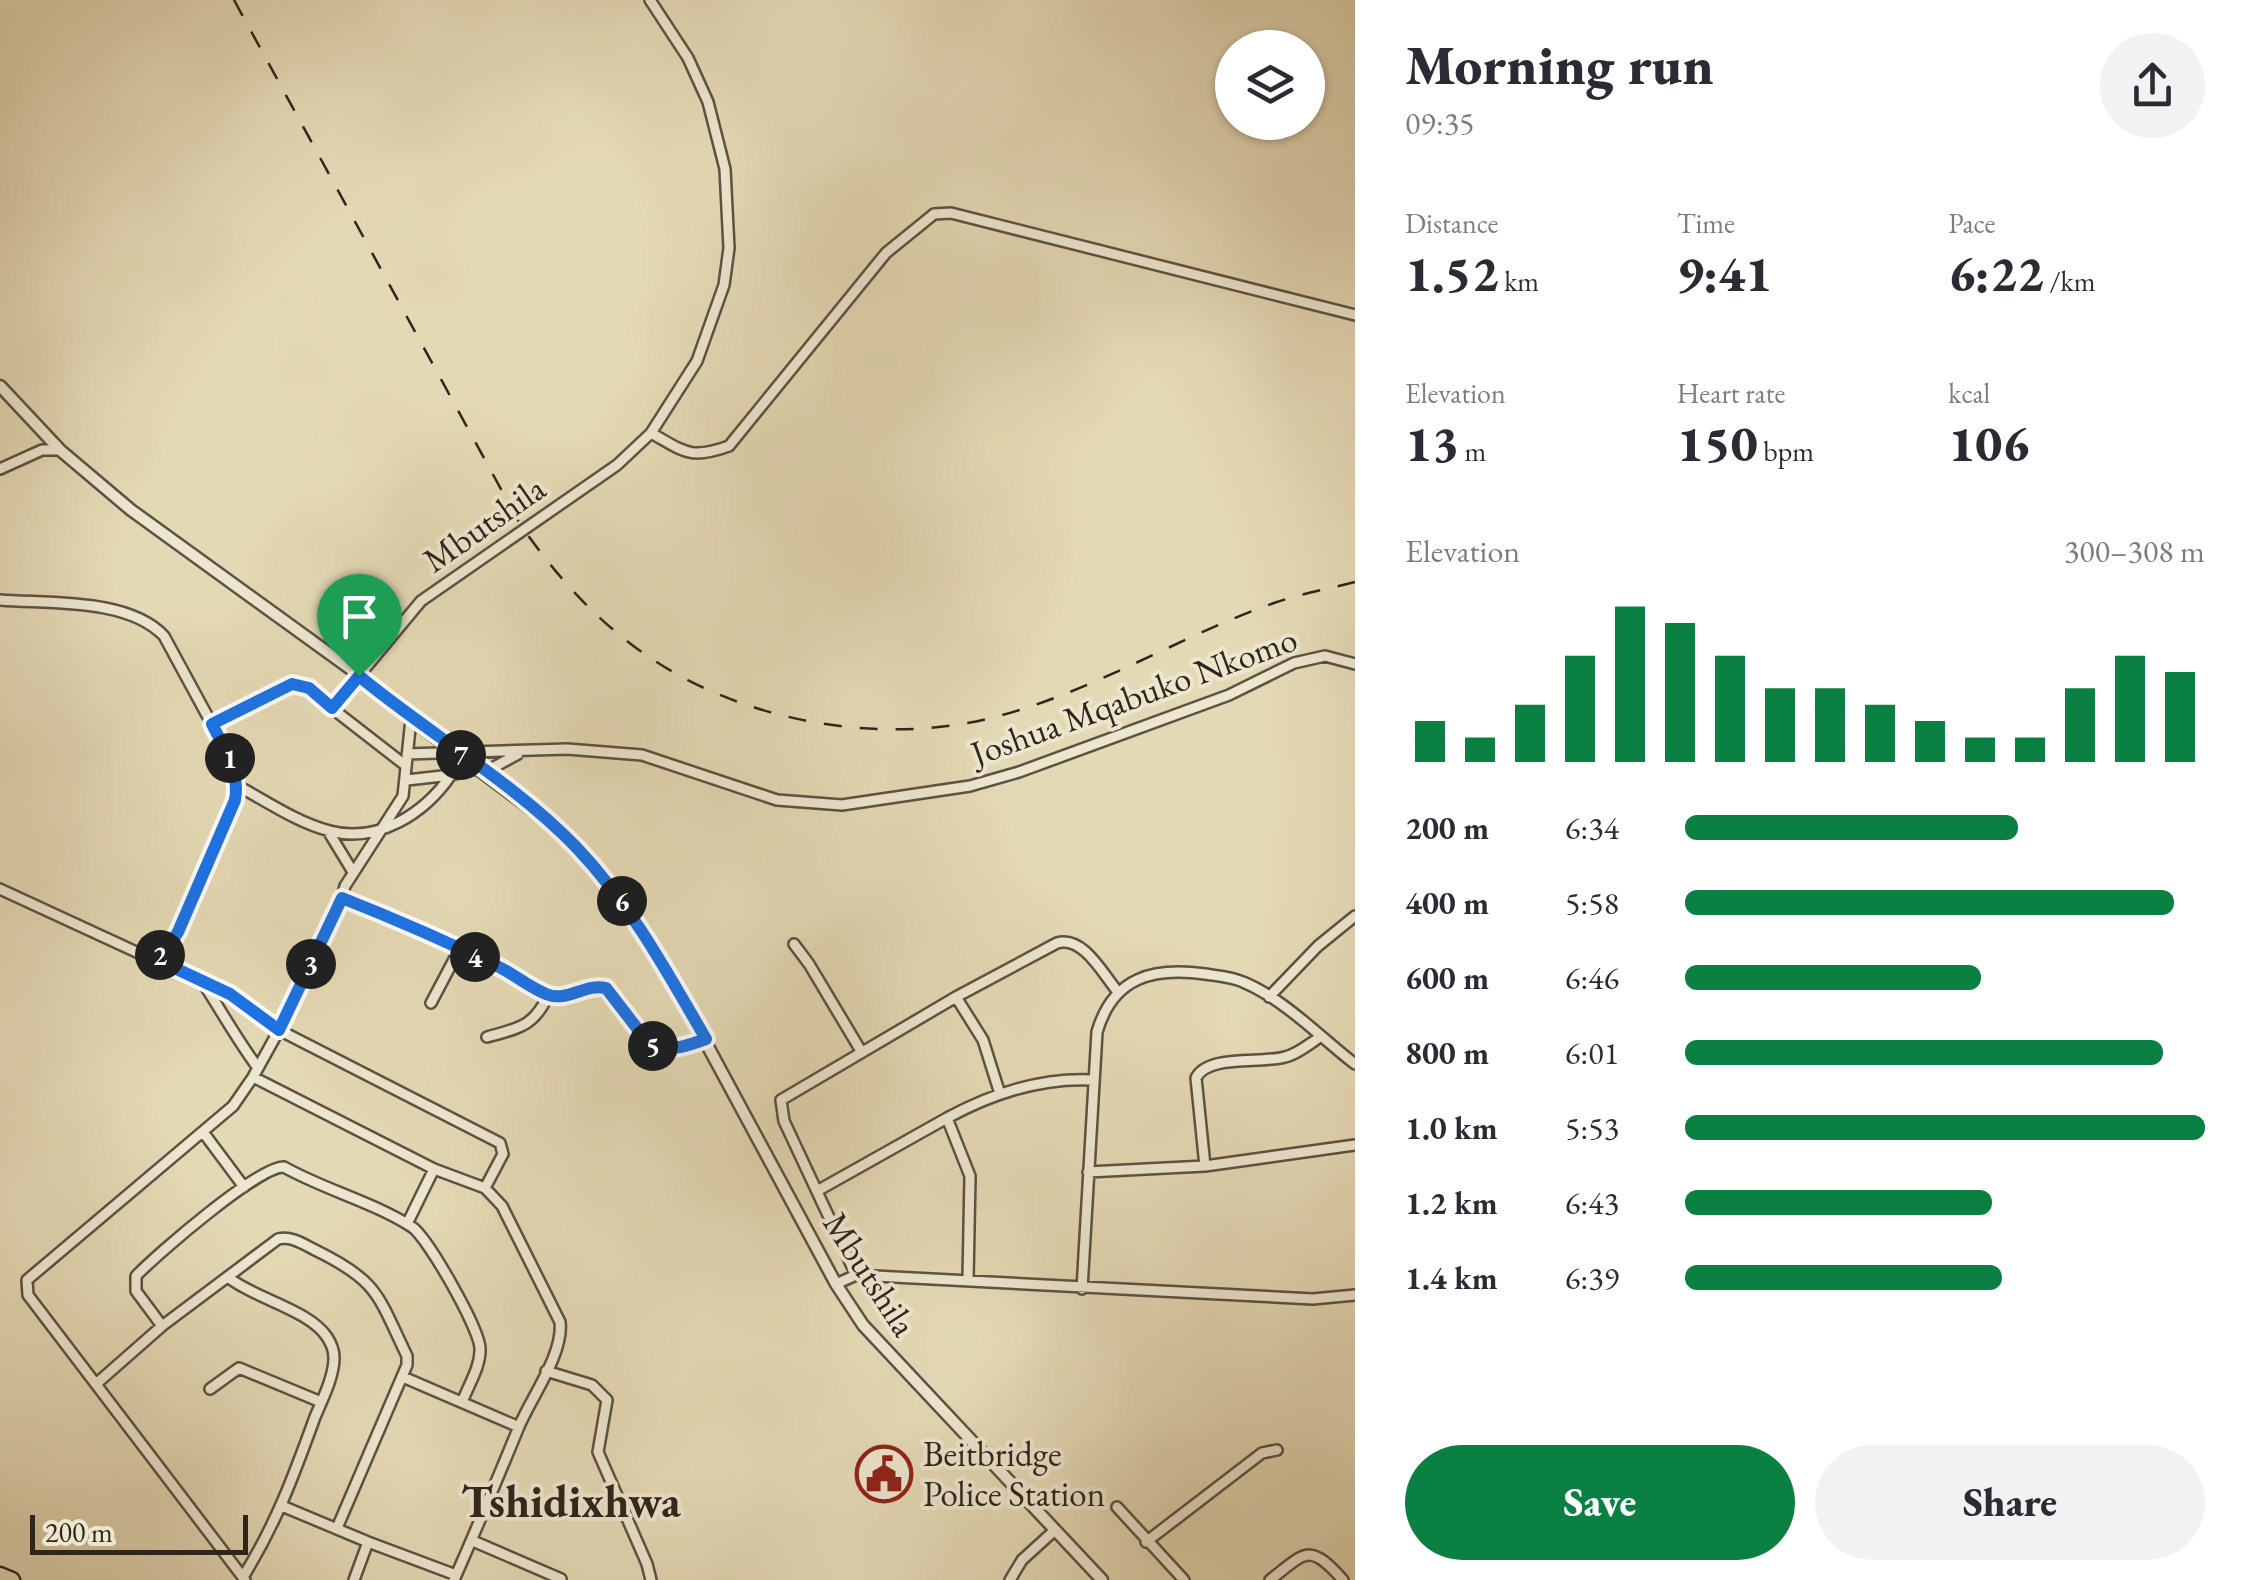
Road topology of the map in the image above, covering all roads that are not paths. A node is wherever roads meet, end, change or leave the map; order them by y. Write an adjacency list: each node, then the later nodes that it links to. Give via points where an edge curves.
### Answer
1 (650, 0): 4 (street, Mbutshila, via 688,58 719,136 729,212 724,286 697,360)
2 (1355, 314): 4 (street, via 934,214 886,253 729,446 689,455)
3 (0, 386): 5 (street)
4 (651, 433): 9 (street, Mbutshila, via 617,465 421,601)
5 (60, 450): 6 (street, via 42,450); 9 (street, via 131,510)
6 (0, 468)
7 (0, 600): 12 (street, via 142,617 164,636)
8 (1355, 664): 14 (street, Joshua Mqabuko Nkomo, via 1325,656 1294,663 1229,696 1019,772 934,793 842,805 776,800 642,754)
9 (359, 676): 10 (street); 11 (street, Mbutshila)
10 (332, 708): 12 (street, via 309,688 292,684); 15 (street)
11 (411, 719): 13 (street, Mbutshila); 15 (street)
12 (212, 724): 19 (street)
13 (456, 751): 14 (street, Joshua Mqabuko Nkomo); 15 (street, Joshua Mqabuko Nkomo); 16 (street, Mbutshila)
14 (521, 753): 16 (street)
15 (406, 759): 18 (street)
16 (482, 770): 17 (street); 38 (street, Mbutshila, via 576,847 630,910)
17 (451, 775): 18 (street); 20 (street, via 432,801)
18 (406, 780): 20 (street)
19 (238, 786): 21 (street); 28 (street, via 178,932)
20 (382, 830): 21 (street); 22 (street)
21 (328, 831): 22 (street)
22 (354, 872): 24 (street)
23 (0, 889): 28 (street, via 145,956)
24 (342, 898): 27 (street); 35 (street)
25 (1355, 916): 33 (street)
26 (794, 944): 39 (street)
27 (459, 950): 31 (street); 34 (street)
28 (158, 956): 29 (street)
29 (204, 984): 35 (street); 41 (street)
30 (1118, 992): 32 (street, via 1080,946 1066,940); 33 (street, via 1156,972 1185,972 1242,981); 42 (street, via 1097,1032)
31 (548, 996): 37 (street, via 527,1024); 38 (street, via 601,986 650,1045 682,1048)
32 (956, 996): 39 (street); 43 (street, via 983,1040)
33 (1269, 997): 36 (street)
34 (431, 1003)
35 (279, 1030): 41 (street); 51 (street, via 500,1143 502,1154)
36 (1320, 1037): 40 (street); 47 (street, via 1289,1056 1200,1070)
37 (488, 1038)
38 (706, 1039): 57 (street, Mbutshila)
39 (861, 1051): 52 (street, via 781,1100 784,1122)
40 (1355, 1064)
41 (256, 1072): 45 (street, via 233,1106); 48 (street)
42 (1094, 1080): 43 (street, via 1058,1078); 49 (street)
43 (1000, 1094): 44 (street)
44 (948, 1118): 52 (street); 56 (street, via 970,1176)
45 (203, 1132): 50 (street); 63 (street, via 28,1280 28,1296)
46 (1355, 1145): 47 (street)
47 (1205, 1166): 49 (street)
48 (434, 1169): 51 (street); 53 (street)
49 (1088, 1172): 58 (street)
50 (244, 1187): 53 (street, via 284,1168); 60 (street, via 136,1276 136,1291)
51 (485, 1188): 61 (street, via 510,1220 560,1322 562,1335)
52 (818, 1190): 54 (street)
53 (406, 1224): 65 (street, via 424,1240 474,1325 480,1359)
54 (856, 1276): 56 (street); 57 (street)
55 (229, 1278): 60 (street); 62 (street, via 284,1237 350,1267 368,1280 384,1308 407,1356); 66 (street, via 325,1334 334,1363)
56 (968, 1280): 58 (street)
57 (836, 1284): 72 (street, Mbutshila, via 889,1356)
58 (1082, 1289): 59 (street)
59 (1355, 1295)
60 (162, 1326): 63 (street)
61 (546, 1371): 67 (street); 82 (street, via 592,1385 606,1400 598,1452)
62 (404, 1376): 65 (street); 71 (street)
63 (96, 1384): 78 (street)
64 (210, 1389): 66 (street, via 240,1368)
65 (463, 1400): 67 (street)
66 (321, 1402): 69 (street)
67 (519, 1427): 74 (street)
68 (1277, 1450): 75 (street, via 1262,1453)
69 (282, 1506): 71 (street); 78 (street)
70 (1117, 1507): 75 (street)
71 (337, 1528): 73 (street)
72 (1055, 1530): 83 (street); 84 (street, Mbutshila)
73 (368, 1542): 77 (street); 80 (street)
74 (473, 1542): 77 (street); 81 (street)
75 (1146, 1542): 85 (street)
76 (0, 1575): 79 (highway)
77 (455, 1578)
78 (244, 1579)
79 (12, 1580)
80 (354, 1580)
81 (562, 1580)
82 (651, 1580)
83 (1010, 1580)
84 (1102, 1580)
85 (1184, 1580)
86 (1270, 1580): 87 (street, via 1311,1554)
87 (1343, 1580)

